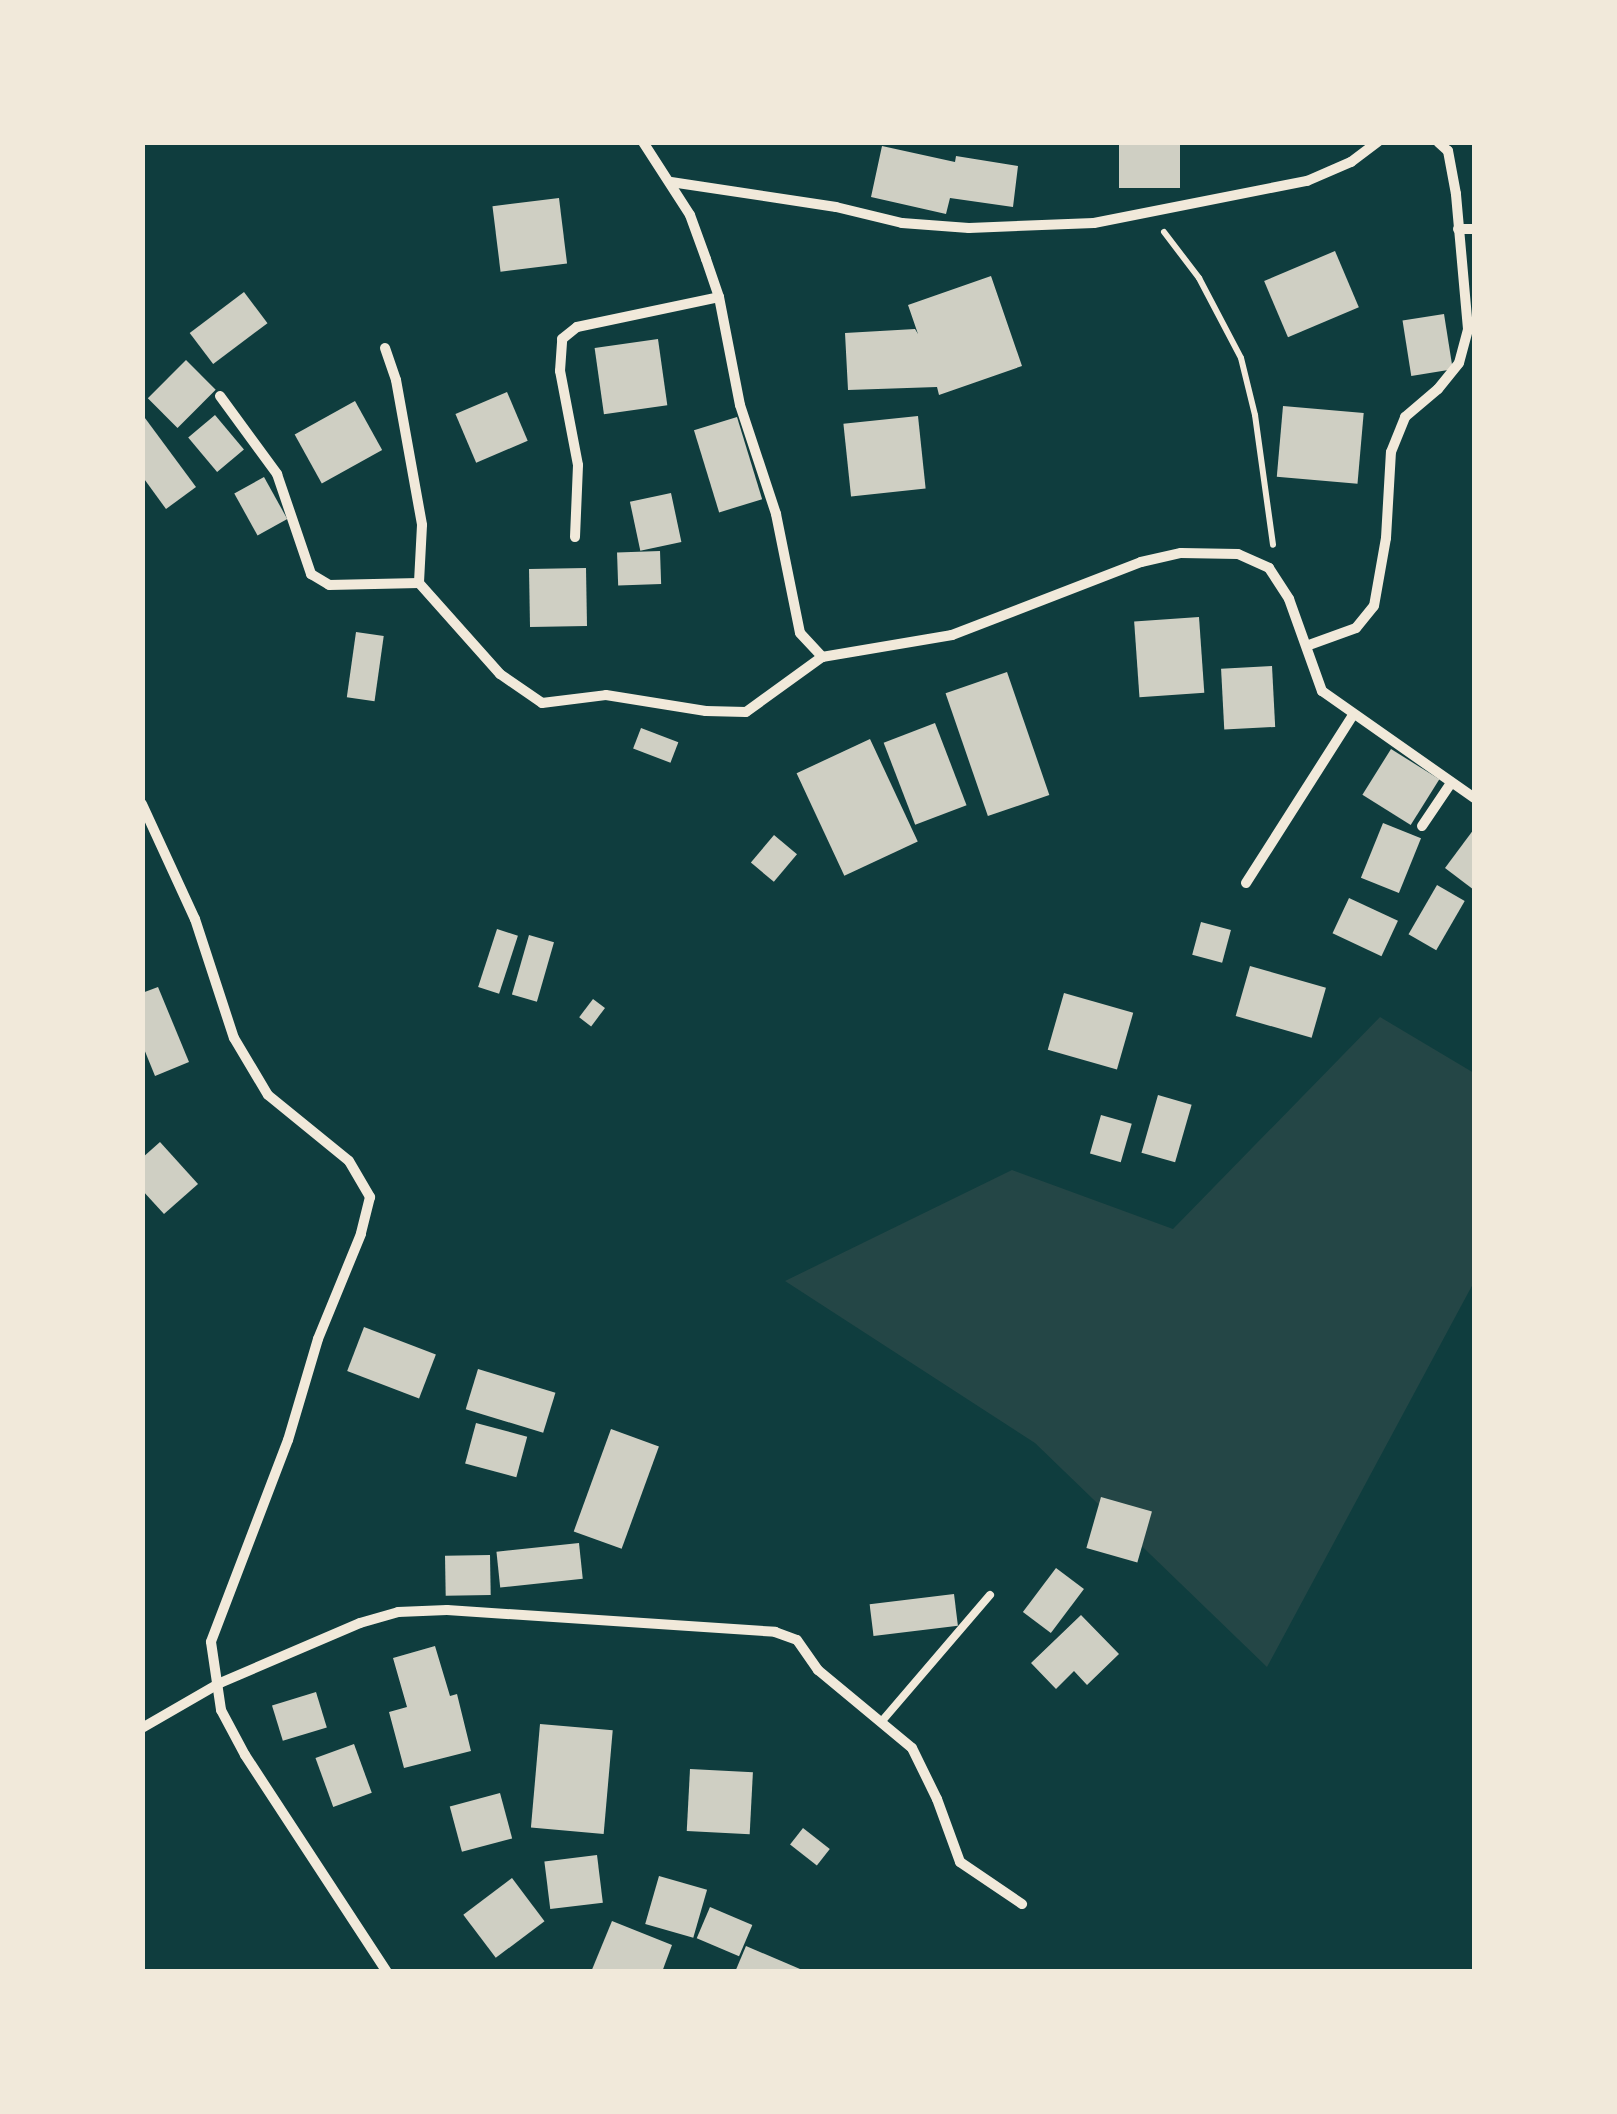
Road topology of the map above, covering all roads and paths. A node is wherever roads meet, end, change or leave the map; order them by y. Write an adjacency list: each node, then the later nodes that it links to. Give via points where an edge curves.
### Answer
1 (643, 142): 4 (street)
2 (1378, 142): 5 (street, via 1307,181)
3 (1438, 142): 6 (street, via 1448,150)
4 (671, 182): 5 (street, via 902,223 969,228 1094,224); 8 (street, via 690,214)
5 (1148, 212): 12 (path, via 1199,278 1241,358 1273,538)
6 (1458, 229): 7 (street); 14 (street, via 1468,329 1459,362 1406,417 1392,452 1374,606 1356,628)
7 (1474, 229)
8 (718, 297): 11 (street, via 576,327 562,339 560,371 578,465); 15 (street, via 800,633)
9 (385, 348): 13 (street, via 422,525)
10 (220, 396): 13 (street, via 277,474 311,574 329,585)
11 (575, 537)
12 (1269, 568): 14 (street); 15 (street, via 1238,554 1181,553 1062,590 952,635)
13 (419, 583): 15 (street, via 500,674 542,703 606,695 746,712)
14 (1309, 645): 16 (street, via 1322,691)
15 (822, 657)
16 (1353, 716): 17 (street); 21 (street)
17 (1451, 782): 18 (street); 20 (street)
18 (1474, 798)
19 (142, 804): 23 (street, via 195,919 234,1038 268,1094 349,1161 370,1197 211,1642)
20 (1422, 826)
21 (1246, 883)
22 (990, 1595): 24 (lane)
23 (220, 1683): 24 (street, via 360,1623 398,1612 447,1610 775,1632 797,1640 818,1670); 25 (street); 27 (street, via 221,1710 245,1755 340,1896)
24 (882, 1721): 26 (street, via 912,1748 960,1862)
25 (142, 1728)
26 (1022, 1904)
27 (380, 1969)

